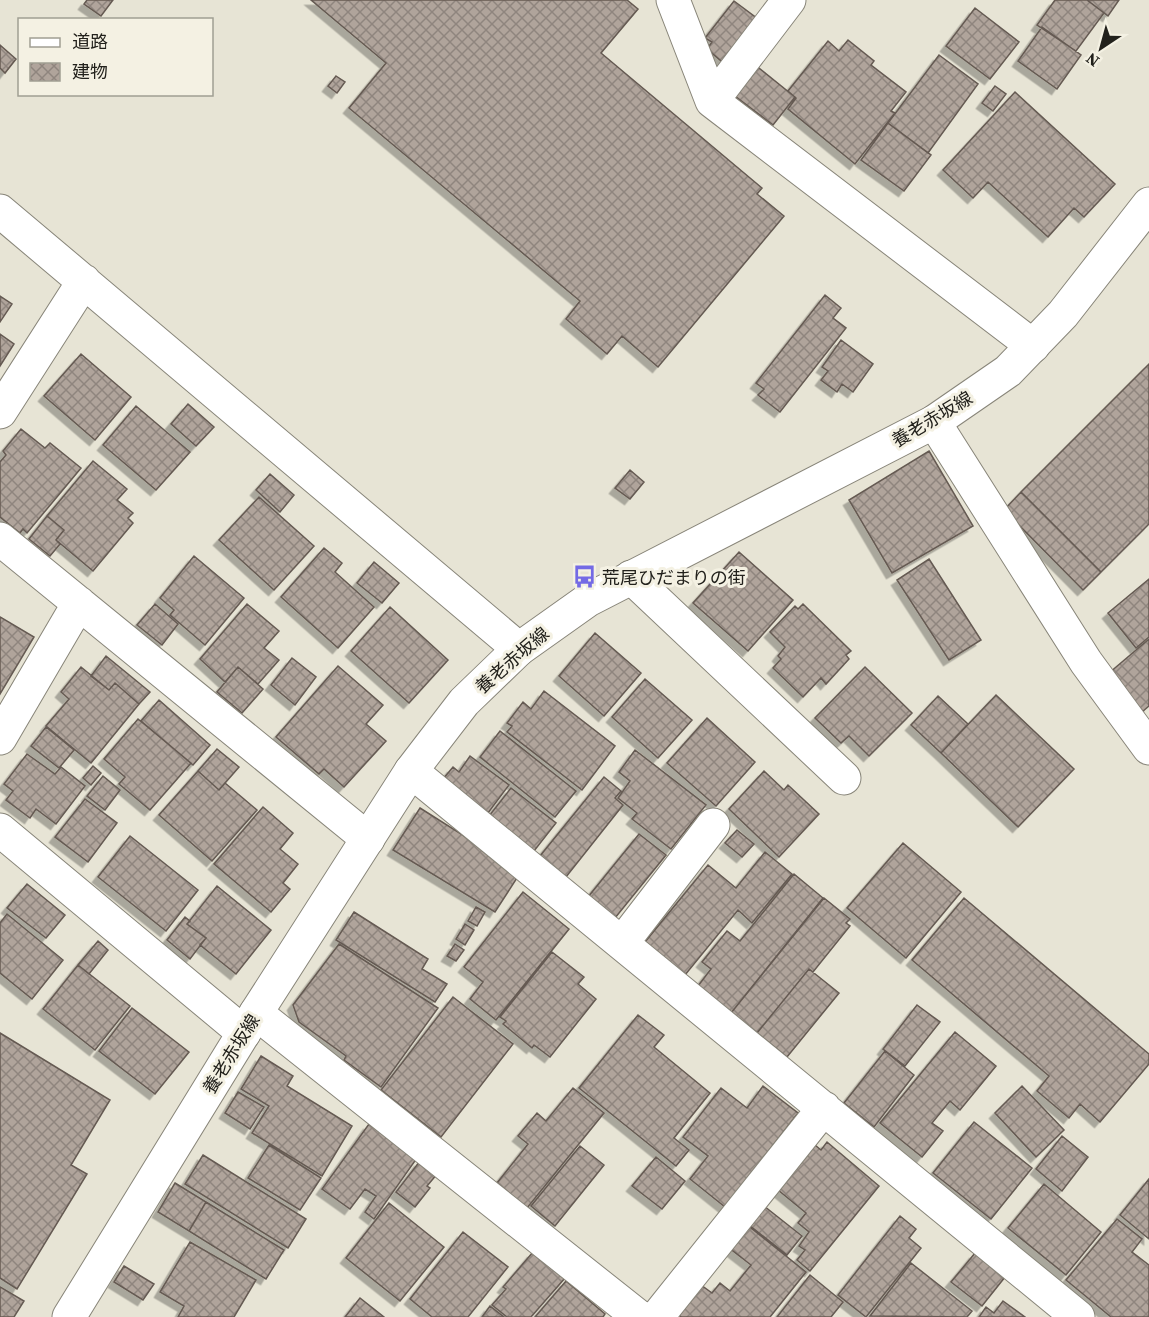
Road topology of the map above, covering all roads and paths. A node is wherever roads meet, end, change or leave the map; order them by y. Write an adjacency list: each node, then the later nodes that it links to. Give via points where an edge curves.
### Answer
1 (673, 0): 3 (street)
2 (789, 0): 3 (street)
3 (712, 101): 7 (street)
4 (1149, 204): 7 (street, 養老赤坂線)
5 (0, 211): 6 (street)
6 (84, 281): 8 (street); 13 (street)
7 (1033, 346): 9 (street, 養老赤坂線, via 1008,371)
8 (0, 412)
9 (934, 422): 11 (street, 養老赤坂線); 15 (street, via 1086,662)
10 (0, 539): 12 (street)
11 (630, 577): 13 (street, 養老赤坂線, via 588,600); 17 (street)
12 (79, 603): 14 (street); 20 (street)
13 (519, 649): 16 (street, 養老赤坂線, via 464,702)
14 (0, 738)
15 (1149, 748)
16 (411, 771): 20 (street, 養老赤坂線); 21 (street)
17 (843, 778)
18 (713, 825): 21 (street)
19 (0, 830): 22 (street)
20 (368, 839): 22 (street, 養老赤坂線)
21 (622, 943): 23 (street)
22 (250, 1023): 24 (street, 養老赤坂線); 25 (street)
23 (824, 1108): 26 (street); 27 (street)
24 (70, 1317)
25 (639, 1317)
26 (657, 1317)
27 (1078, 1317)

